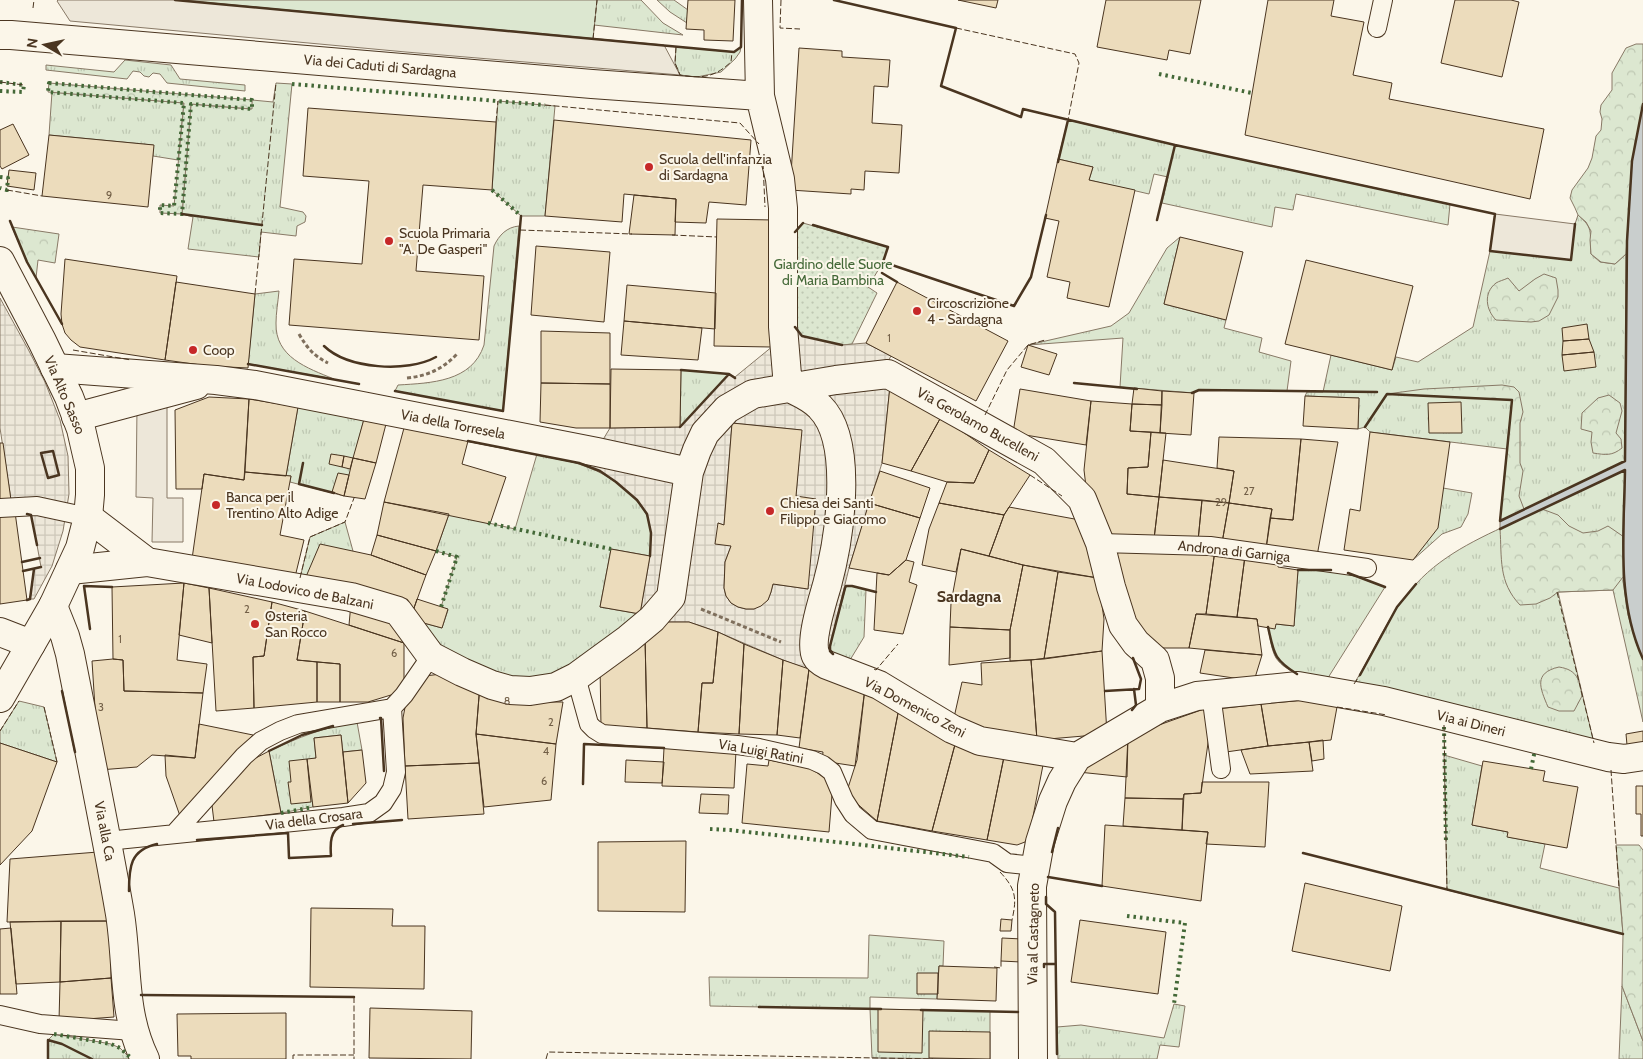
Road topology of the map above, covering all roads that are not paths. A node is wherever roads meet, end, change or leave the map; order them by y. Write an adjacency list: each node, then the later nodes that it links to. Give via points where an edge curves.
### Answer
1 (758, 0): 5 (street)
2 (1383, 0): 3 (lane)
3 (1376, 28)
4 (0, 35): 5 (street, Via dei Caduti di Sardagna)
5 (760, 96): 9 (street, via 784,208 784,327)
6 (0, 262): 7 (street, Via Alto Sasso)
7 (55, 368): 8 (street, Via della Torresela); 10 (street, Via Alto Sasso)
8 (216, 380): 10 (street, Via della Torresela); 11 (street, Via della Torresela, via 255,385)
9 (788, 387): 11 (street, via 753,394 727,409 705,433); 14 (street, Via Gerolamo Bucelleni, via 888,374 1044,460 1082,499); 28 (street, Via Domenico Zeni, via 821,408 837,437 841,460 838,528 814,642 816,656 827,665 879,685 980,741)
10 (76, 417): 13 (street, Via Alto Sasso, via 90,468)
11 (689, 472): 22 (street, Via Lodovico de Balzani, via 671,597 652,619)
12 (0, 508): 13 (lane, via 37,506)
13 (88, 516): 15 (street, Via Lodovico de Balzani); 17 (street, Via Alto Sasso, via 80,548)
14 (1100, 543): 16 (lane, Androna di Garniga, via 1210,546); 26 (street, Via Gerolamo Bucelleni, via 1123,625 1136,643 1155,660 1160,678)
15 (147, 562): 17 (street, Via Lodovico de Balzani); 21 (street, Via Lodovico de Balzani, via 351,597 398,611)
16 (1367, 568)
17 (70, 570): 18 (street, Via Alto Sasso)
18 (53, 606): 20 (street, Via Alto Sasso); 31 (street, Via alla Ca, via 66,636)
19 (0, 632): 20 (street)
20 (31, 644): 24 (street, Via Alto Sasso)
21 (431, 656): 22 (street, Via Lodovico de Balzani, via 492,685 510,690 530,691 556,686); 25 (lane)
22 (576, 677): 32 (lane, Via Luigi Ratini, via 590,724 602,734 737,745 812,760 832,772 853,814 872,830 993,853 1007,863)
23 (1210, 694): 26 (street, Via ai Dineri); 27 (street, Via ai Dineri, via 1298,686 1384,701 1608,757); 29 (lane)
24 (0, 698)
25 (392, 708): 30 (lane, via 280,730 244,756); 30 (lane, Via della Crosara, via 396,772 392,789 383,803 370,813)
26 (1160, 708): 28 (street, Via ai Dineri)
27 (1643, 756)
28 (1077, 757): 32 (street, Via al Castagneto, via 1053,801)
29 (1221, 769)
30 (174, 834): 31 (lane, Via della Crosara)
31 (106, 840): 34 (street, Via alla Ca, via 120,917)
32 (1034, 866): 36 (street, Via al Castagneto, via 1031,894)
33 (0, 1015): 34 (lane, via 40,1024)
34 (133, 1031): 35 (street, Via alla Ca)
35 (145, 1059)
36 (1033, 1059)

